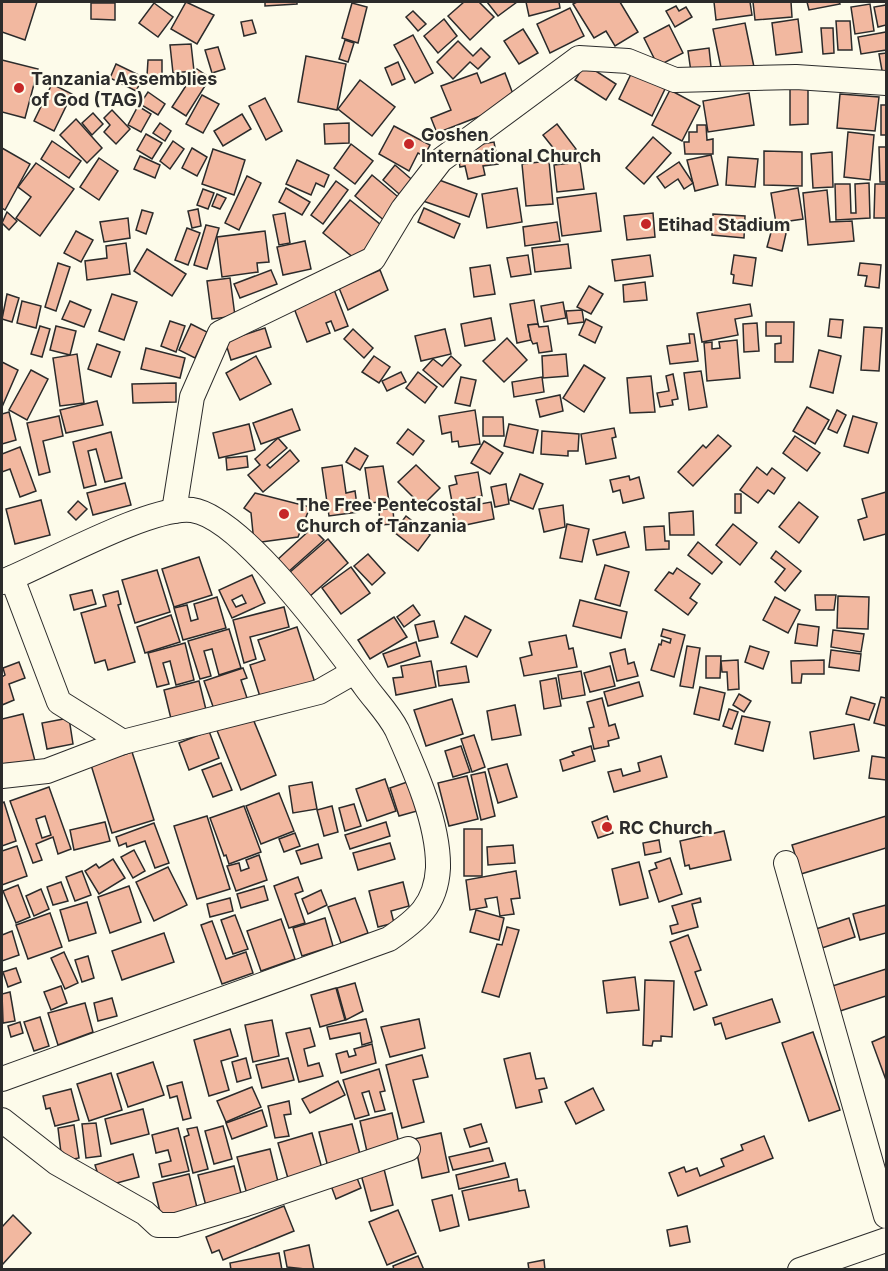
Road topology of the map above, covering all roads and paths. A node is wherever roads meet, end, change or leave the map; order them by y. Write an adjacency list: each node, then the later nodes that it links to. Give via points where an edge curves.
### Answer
1 (886, 83): 2 (street, via 796,77 675,81 628,61 579,58 441,160 403,208 373,260 219,333 192,397)
2 (174, 511): 3 (street, via 146,519); 4 (street, via 192,510 211,517 248,546 325,632)
3 (7, 580): 5 (street, via 59,702)
4 (354, 672): 5 (street, via 319,692); 8 (street, via 396,728 433,822 438,869 430,901 417,920 389,939)
5 (123, 742): 6 (street, via 47,771)
6 (2, 776)
7 (786, 863): 11 (street)
8 (2, 1079)
9 (2, 1119): 10 (street, via 57,1163 158,1225 176,1225 246,1204)
10 (408, 1149)
11 (886, 1216)
12 (886, 1240): 13 (street)
13 (800, 1269)

